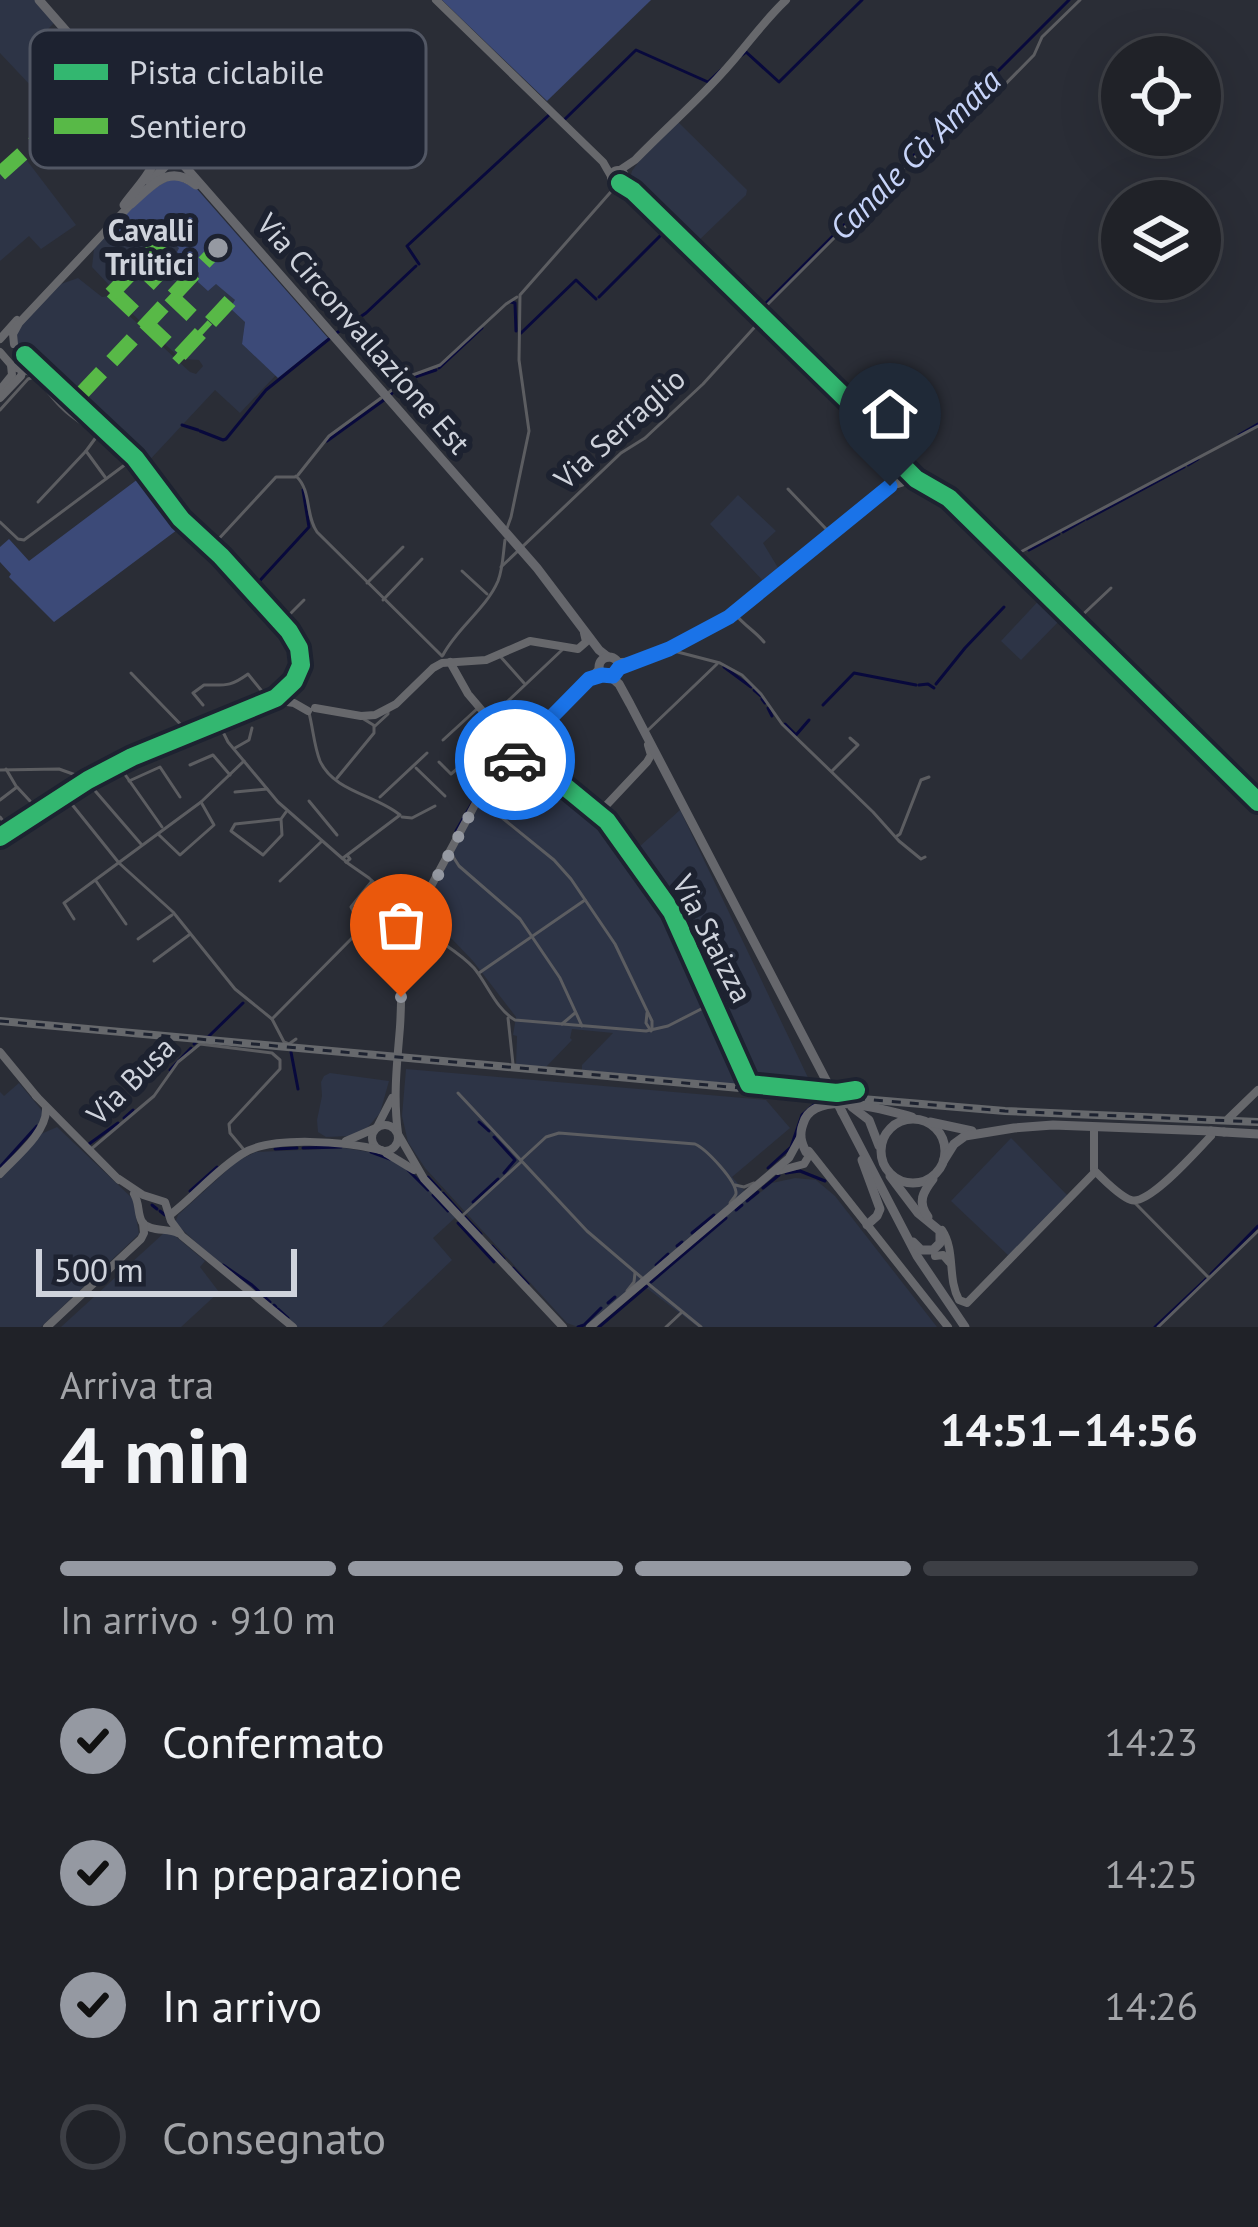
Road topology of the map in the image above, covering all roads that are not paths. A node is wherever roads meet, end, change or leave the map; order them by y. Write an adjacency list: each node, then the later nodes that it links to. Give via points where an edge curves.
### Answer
1 (39, 0): 5 (main road, Via Circonvallazione Est)
2 (436, 0): 10 (street)
3 (786, 0): 10 (street)
4 (1080, 0): 15 (street, Via Serraglio, via 965,124 936,136)
5 (65, 30)
6 (151, 168): 12 (main road)
7 (162, 168): 12 (main road)
8 (187, 168): 11 (main road, Via Circonvallazione Est)
9 (189, 168): 11 (main road)
10 (618, 178): 14 (street); 15 (street)
11 (203, 186): 13 (main road, Via Circonvallazione Est)
12 (128, 204): 13 (main road, via 178,174); 16 (street); 16 (street)
13 (228, 215): 40 (main road, Via Circonvallazione Est)
14 (519, 297): 21 (street, via 440,365); 40 (street, via 530,431)
15 (760, 316): 30 (street, via 880,433); 44 (street, Via Serraglio, via 703,384)
16 (4, 337): 18 (street)
17 (0, 352): 19 (street)
18 (25, 355): 20 (street); 27 (street)
19 (10, 364): 20 (street); 22 (street)
20 (24, 370): 22 (street); 26 (street, via 40,374)
21 (388, 393)
22 (0, 394)
23 (381, 398): 31 (street, via 328,436)
24 (0, 410): 28 (street, via 33,377 96,434)
25 (1258, 426): 45 (street)
26 (106, 435): 27 (street); 29 (street)
27 (124, 448): 29 (street)
28 (86, 451): 32 (street); 38 (street)
29 (132, 458): 32 (street); 35 (street); 35 (street)
30 (900, 470): 33 (street, via 895,480); 34 (street); 36 (street)
31 (296, 476): 42 (street, via 276,477); 49 (street, via 312,526)
32 (106, 478): 39 (street, via 23,540)
33 (903, 482): 34 (street); 36 (street)
34 (920, 482): 45 (street, via 947,496)
35 (154, 483): 42 (street)
36 (885, 488): 41 (street)
37 (788, 489): 41 (street)
38 (38, 502)
39 (0, 522)
40 (507, 534): 44 (main road, Via Circonvallazione Est); 47 (street)
41 (832, 535): 54 (street)
42 (211, 547): 56 (street)
43 (403, 547): 49 (street)
44 (520, 549): 47 (street, Via Serraglio); 57 (main road, Via Circonvallazione Est)
45 (1010, 558): 55 (street)
46 (422, 559): 52 (street)
47 (501, 567): 51 (street)
48 (462, 571): 51 (street)
49 (367, 584): 52 (street)
50 (1111, 588): 55 (street)
51 (488, 596): 62 (street)
52 (383, 600): 62 (street)
53 (304, 601): 56 (street)
54 (734, 613): 58 (street); 60 (street)
55 (1075, 622): 109 (street)
56 (282, 623): 67 (street, via 302,658)
57 (581, 626): 59 (street, via 586,642); 64 (main road, Via Circonvallazione Est)
58 (764, 642)
59 (568, 648): 61 (street, via 530,641); 66 (street)
60 (669, 649): 63 (street); 64 (street)
61 (499, 655): 62 (street); 66 (street)
62 (445, 660): 69 (street); 70 (street)
63 (717, 662): 77 (street); 91 (street, via 742,675)
64 (609, 667): 77 (main road, Via Circonvallazione Est); 83 (street)
65 (131, 673): 78 (street)
66 (525, 684): 73 (street)
67 (280, 697): 68 (street, via 248,674 235,684 204,685 193,694); 71 (street); 74 (street)
68 (203, 705)
69 (479, 706): 73 (street); 80 (street)
70 (388, 710): 72 (street); 75 (street)
71 (314, 712): 72 (street); 94 (street, via 320,761)
72 (362, 716): 75 (street)
73 (489, 719): 83 (street)
74 (218, 721): 78 (street); 81 (street)
75 (374, 726): 94 (street)
76 (252, 728): 81 (street)
77 (642, 728): 88 (street, via 651,754); 98 (main road, Via Circonvallazione Est)
78 (189, 733): 86 (street)
79 (850, 738): 91 (street, via 858,745)
80 (443, 740)
81 (233, 749): 84 (street)
82 (427, 753): 89 (street)
83 (515, 753): 85 (street, via 489,750 451,774); 110 (street, via 485,786); 113 (street, Via Staizza)
84 (244, 761): 92 (street); 99 (street)
85 (439, 763)
86 (118, 764): 95 (street); 96 (street)
87 (190, 764): 92 (street, via 213,755)
88 (645, 764): 98 (street, via 657,766); 113 (street)
89 (414, 766): 102 (street); 105 (street)
90 (3, 770): 95 (street, via 62,769); 97 (street)
91 (831, 772): 125 (street)
92 (230, 775): 108 (street)
93 (929, 777): 125 (street)
94 (336, 779): 105 (street)
95 (88, 780): 101 (street); 128 (street)
96 (129, 782): 103 (street, via 160,767); 120 (street)
97 (17, 787): 104 (street); 106 (street)
98 (673, 787): 170 (main road, Via Circonvallazione Est, bridge)
99 (267, 789): 100 (street); 112 (street)
100 (235, 792)
101 (64, 795): 119 (street); 132 (street)
102 (445, 796)
103 (180, 797)
104 (0, 800)
105 (377, 800): 114 (street)
106 (29, 801)
107 (309, 801): 118 (street)
108 (200, 802): 120 (street); 121 (street, via 214,826 179,857)
109 (1258, 802)
110 (484, 803): 131 (street); 137 (street, via 560,866)
111 (435, 806): 114 (street)
112 (287, 810): 116 (street); 122 (street)
113 (598, 813): 149 (street, Via Staizza, via 674,916)
114 (400, 816): 130 (street)
115 (0, 817): 119 (street)
116 (281, 819): 117 (street); 124 (street, via 282,836 263,855)
117 (248, 823): 124 (street); 124 (street, via 232,826)
118 (327, 824): 122 (street); 123 (street)
119 (11, 830): 126 (street)
120 (164, 830): 121 (street)
121 (158, 834): 128 (street)
122 (315, 835): 127 (street)
123 (337, 835)
124 (238, 836)
125 (895, 836): 129 (street)
126 (0, 837)
127 (323, 842): 130 (street); 135 (street)
128 (142, 845): 132 (street)
129 (925, 856)
130 (347, 859): 136 (street)
131 (448, 860): 133 (street); 133 (street); 139 (street)
132 (119, 863): 134 (street); 138 (street)
133 (460, 867): 144 (street)
134 (95, 881): 140 (street, via 64,903); 141 (street)
135 (280, 881)
136 (372, 881): 139 (street); 152 (street, via 351,907 358,932)
137 (585, 900): 144 (street); 154 (street, via 617,946)
138 (174, 914): 143 (street); 145 (street)
139 (412, 915): 142 (street); 146 (street)
140 (74, 919)
141 (126, 924)
142 (431, 933): 146 (street); 148 (street)
143 (190, 934): 147 (street); 152 (street)
144 (532, 937): 148 (street); 150 (street)
145 (138, 939)
146 (407, 939): 166 (street)
147 (154, 961)
148 (478, 974): 151 (street)
149 (713, 1003): 157 (street); 164 (street, Via Staizza, via 750,1085)
150 (574, 1010): 155 (street); 156 (street)
151 (509, 1017): 153 (street); 158 (street)
152 (272, 1019): 161 (street, via 284,1042)
153 (518, 1021): 155 (street); 158 (street)
154 (649, 1022): 157 (street); 159 (street); 160 (street)
155 (560, 1025): 156 (street)
156 (580, 1026): 159 (street)
157 (666, 1027): 160 (street)
158 (510, 1031): 163 (street)
159 (634, 1031): 160 (street)
160 (651, 1031)
161 (296, 1039)
162 (0, 1052): 168 (street)
163 (513, 1064)
164 (856, 1090)
165 (1258, 1090): 177 (street)
166 (394, 1091): 174 (street); 181 (street)
167 (458, 1093): 192 (street)
168 (36, 1096): 169 (street); 180 (street)
169 (46, 1108): 172 (street); 176 (street)
170 (842, 1110): 171 (main road, via 869,1107); 182 (main road, via 811,1110); 190 (main road, via 868,1118); 208 (main road, Via Circonvallazione Est); 214 (main road, via 880,1207)
171 (920, 1119): 179 (main road); 190 (main road, via 891,1127); 191 (main road, via 941,1136)
172 (62, 1126): 176 (street); 180 (street)
173 (1043, 1126): 175 (main road); 179 (main road); 184 (street, via 1084,1129)
174 (377, 1127): 181 (street, via 390,1125); 185 (street); 186 (street, via 372,1138)
175 (1094, 1127): 178 (main road); 184 (street)
176 (41, 1128): 196 (street)
177 (1219, 1128): 178 (main road); 183 (main road); 204 (street)
178 (1144, 1129): 184 (street, via 1102,1130)
179 (983, 1131): 191 (main road, via 958,1140)
180 (71, 1133): 187 (street)
181 (398, 1134): 186 (street, via 394,1147); 200 (street)
182 (801, 1134): 189 (main road); 193 (street)
183 (1258, 1134)
184 (1093, 1142): 195 (street)
185 (339, 1143): 186 (street); 188 (street)
186 (382, 1150): 200 (street)
187 (88, 1151): 188 (street, Via Busa, via 154,1096 196,1046 276,1054 281,1062 229,1124); 199 (street)
188 (245, 1151): 203 (street)
189 (809, 1154): 193 (street); 201 (street)
190 (881, 1154): 194 (main road)
191 (944, 1160): 198 (main road)
192 (521, 1161): 202 (street, via 559,1132 688,1143 703,1148); 211 (street); 221 (street)
193 (791, 1162): 197 (street); 201 (street)
194 (888, 1171): 198 (main road, via 913,1184); 217 (main road)
195 (1095, 1172): 206 (street); 220 (street, via 969,1302 956,1296)
196 (0, 1174)
197 (771, 1174): 202 (street); 212 (street)
198 (936, 1174): 217 (main road, via 922,1202)
199 (118, 1179): 205 (street); 207 (street)
200 (424, 1179): 211 (street)
201 (831, 1179): 214 (street)
202 (734, 1184): 212 (street, via 735,1197)
203 (192, 1194): 205 (street); 209 (street)
204 (1150, 1195): 206 (street); 210 (street)
205 (159, 1200): 207 (street); 209 (street)
206 (1135, 1201): 210 (street)
207 (141, 1208): 213 (street)
208 (894, 1212): 217 (main road, via 920,1249 935,1249); 223 (main road, Via Circonvallazione Est)
209 (170, 1216): 215 (street); 218 (street)
210 (1147, 1216): 222 (street)
211 (460, 1217): 227 (street)
212 (719, 1217): 221 (street)
213 (142, 1222): 215 (street); 225 (street, via 141,1239)
214 (867, 1225): 231 (street)
215 (160, 1228): 218 (street); 225 (street)
216 (1258, 1231): 222 (street)
217 (942, 1233): 219 (main road); 220 (street)
218 (182, 1236): 226 (street)
219 (934, 1256): 220 (street, via 945,1256); 223 (main road, via 932,1274)
220 (950, 1269)
221 (639, 1276): 224 (street); 228 (street)
222 (1209, 1278): 233 (street)
223 (948, 1304): 232 (main road, Via Circonvallazione Est)
224 (682, 1312): 229 (street); 230 (street)
225 (51, 1327)
226 (293, 1327)
227 (562, 1327)
228 (590, 1327)
229 (666, 1327)
230 (701, 1327)
231 (948, 1327)
232 (965, 1327)
233 (1158, 1327)

